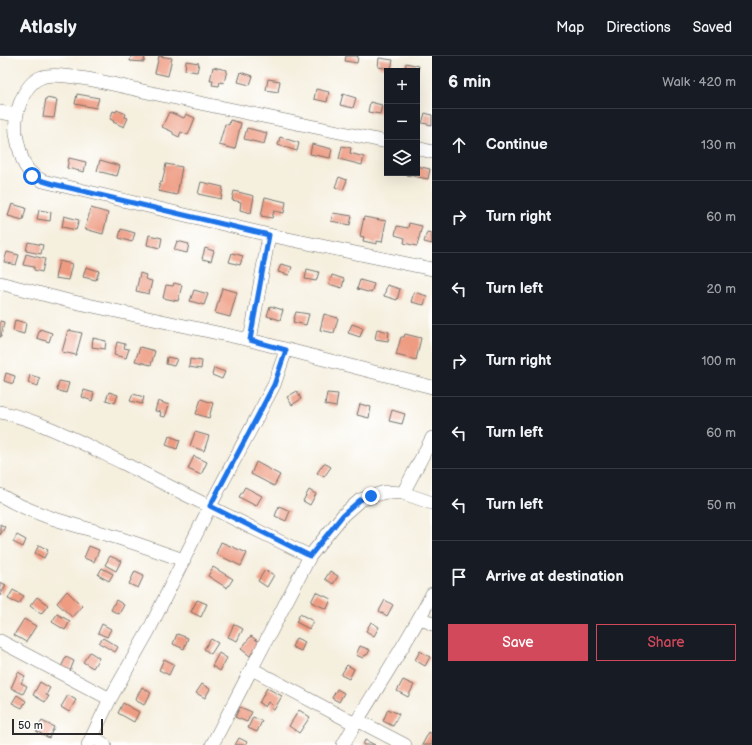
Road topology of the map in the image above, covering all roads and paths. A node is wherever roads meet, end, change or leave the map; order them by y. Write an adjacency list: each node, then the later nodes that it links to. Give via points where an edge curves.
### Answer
1 (0, 112): 2 (street)
2 (16, 115): 3 (street, via 28,87 34,81 53,74); 6 (street, via 16,137 22,159 32,176 43,181)
3 (384, 141)
4 (420, 149): 5 (street)
5 (432, 152)
6 (269, 235): 7 (street); 9 (street)
7 (432, 268)
8 (0, 283): 9 (street)
9 (250, 340): 10 (street)
10 (286, 350): 11 (street); 17 (street, via 274,385)
11 (432, 387)
12 (0, 412): 17 (street, via 44,426)
13 (432, 438): 14 (street)
14 (403, 493): 16 (street); 18 (street, via 385,492 360,500 343,515)
15 (1, 497): 19 (street, via 68,524)
16 (432, 503)
17 (210, 506): 18 (street); 19 (street)
18 (310, 556): 24 (street)
19 (184, 560): 25 (street)
20 (432, 594): 21 (street)
21 (420, 617): 22 (street); 26 (street)
22 (432, 624)
23 (0, 641): 25 (street)
24 (252, 669): 26 (street); 29 (street)
25 (110, 699): 27 (street)
26 (356, 722): 30 (street); 31 (street)
27 (91, 741): 28 (street)
28 (105, 745)
29 (212, 745)
30 (343, 745)
31 (405, 745)

